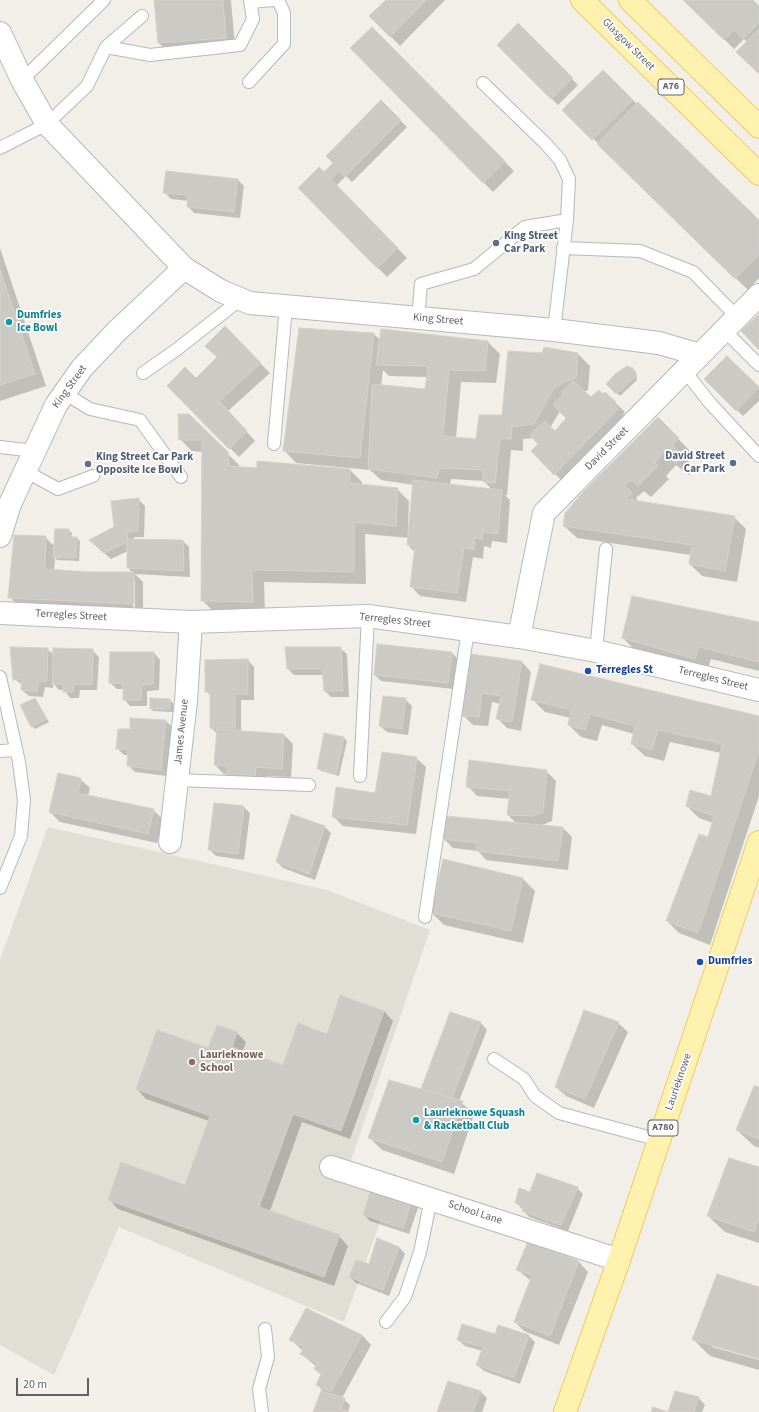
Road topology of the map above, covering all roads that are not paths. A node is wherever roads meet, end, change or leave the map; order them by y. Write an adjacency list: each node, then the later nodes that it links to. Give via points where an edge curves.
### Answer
1 (104, 0): 10 (lane)
2 (273, 0): 6 (lane)
3 (278, 0): 11 (lane, via 284,13 284,44)
4 (582, 0): 16 (main road, Glasgow Street / A76)
5 (630, 0): 14 (main road)
6 (251, 1): 9 (lane, via 253,19 240,45 150,55)
7 (142, 16): 9 (lane)
8 (0, 33): 10 (street, King Street)
9 (106, 47): 13 (lane, via 87,86)
10 (22, 80): 13 (street, King Street)
11 (249, 82)
12 (483, 83): 17 (lane, via 560,160 569,179)
13 (47, 124): 15 (lane); 19 (street, King Street)
14 (759, 127)
15 (0, 148)
16 (759, 174)
17 (567, 220): 18 (lane); 23 (lane, via 525,227 474,269 421,284)
18 (563, 248): 24 (lane, via 640,251 693,272); 25 (lane)
19 (184, 268): 21 (street, King Street); 30 (street, King Street, via 117,331 82,368)
20 (759, 295): 24 (street, David Street)
21 (241, 300): 22 (street, King Street); 29 (lane)
22 (286, 306): 23 (street, King Street); 31 (lane)
23 (418, 319): 25 (street, King Street)
24 (731, 323): 26 (street, David Street); 27 (lane)
25 (554, 330): 26 (street, King Street, via 659,343)
26 (700, 355): 28 (street, David Street)
27 (759, 365)
28 (684, 370): 34 (lane, via 710,403); 44 (street, David Street, via 544,513)
29 (143, 373)
30 (64, 393): 33 (street, King Street); 37 (lane, via 90,408 140,420)
31 (274, 444)
32 (0, 447): 33 (lane)
33 (34, 451): 35 (street, King Street)
34 (759, 456)
35 (25, 471): 36 (lane, via 58,489); 38 (street, King Street, via 10,504)
36 (94, 476)
37 (181, 477)
38 (0, 536)
39 (606, 549): 45 (lane)
40 (0, 613): 42 (street, Terregles Street)
41 (368, 616): 42 (street, Terregles Street); 43 (street, Terregles Street); 50 (lane)
42 (191, 622): 51 (street, James Avenue)
43 (468, 630): 44 (street, Terregles Street); 56 (lane)
44 (519, 637): 45 (street, Terregles Street)
45 (596, 651): 47 (street, Terregles Street)
46 (0, 677): 48 (lane)
47 (759, 690)
48 (16, 750): 49 (lane); 55 (lane, via 24,800 21,836)
49 (0, 751)
50 (360, 776)
51 (177, 780): 52 (lane); 53 (street, James Avenue)
52 (309, 785)
53 (170, 842)
54 (759, 842): 58 (main road, Laurieknowe / A780)
55 (0, 888)
56 (425, 917)
57 (494, 1060): 58 (lane, via 524,1079 535,1096 559,1113)
58 (659, 1140): 61 (main road, Laurieknowe / A780)
59 (331, 1167): 60 (street, School Lane)
60 (431, 1199): 61 (street, School Lane); 62 (lane, via 420,1252 405,1297)
61 (619, 1260): 65 (main road, Laurieknowe / A780)
62 (386, 1322)
63 (265, 1329): 64 (lane, via 268,1357 259,1389)
64 (262, 1412)
65 (565, 1412)

